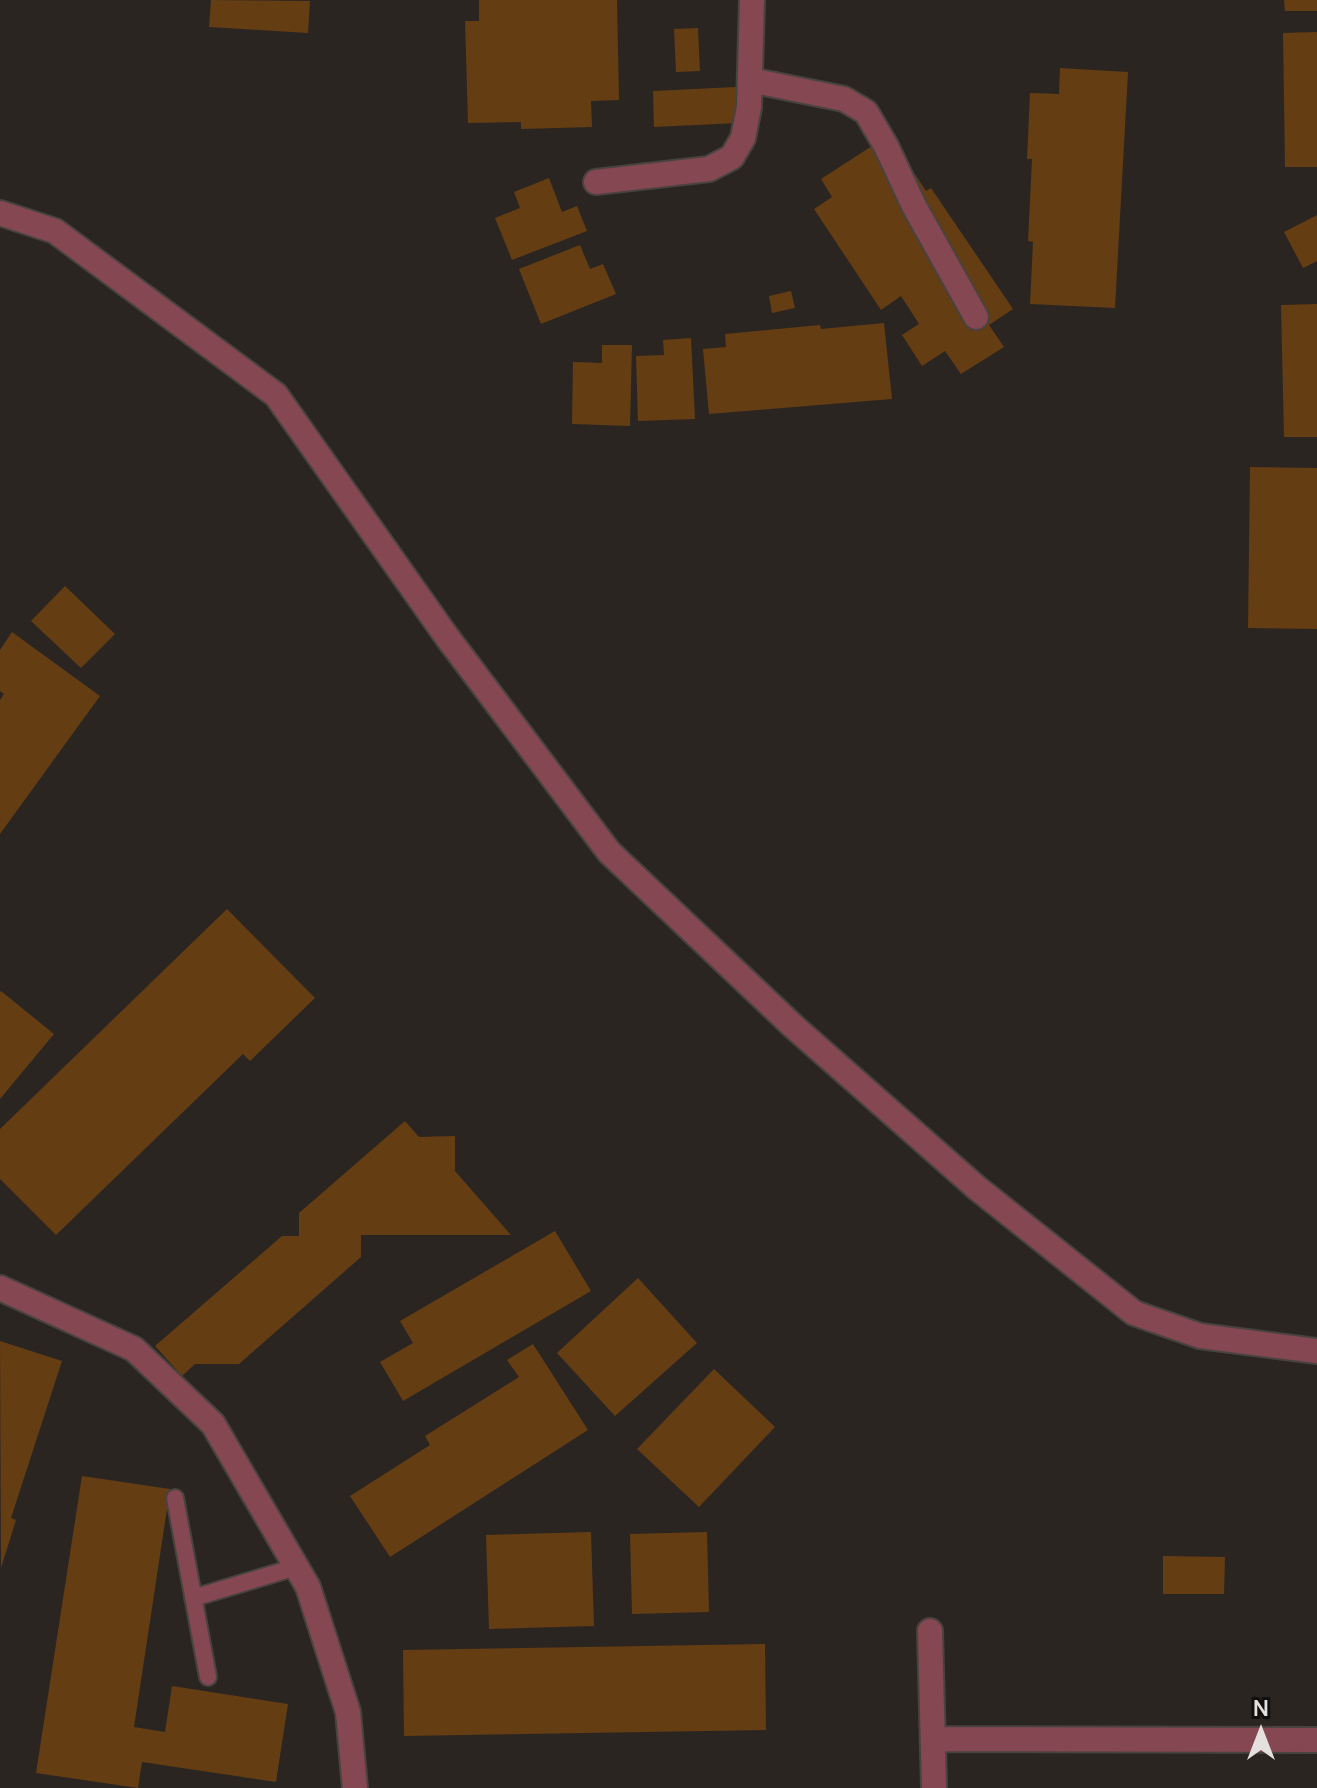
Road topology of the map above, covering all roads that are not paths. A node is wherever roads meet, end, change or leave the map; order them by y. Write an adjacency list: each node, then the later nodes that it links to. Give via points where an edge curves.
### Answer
1 (752, 0): 2 (street)
2 (750, 80): 3 (street, via 743,138 732,157 709,169); 5 (street, via 844,99 866,112)
3 (596, 182)
4 (0, 213): 7 (street, via 55,231 276,395 447,637 609,852 793,1026 977,1188 1134,1313 1200,1336)
5 (976, 317)
6 (0, 1288): 9 (street, via 134,1349 202,1413)
7 (1317, 1351)
8 (175, 1498): 10 (lane)
9 (296, 1567): 10 (lane); 15 (street, via 308,1587 348,1712)
10 (193, 1598): 12 (lane)
11 (930, 1631): 13 (street)
12 (208, 1677)
13 (933, 1739): 14 (street); 16 (street)
14 (1317, 1740)
15 (355, 1788)
16 (934, 1788)

